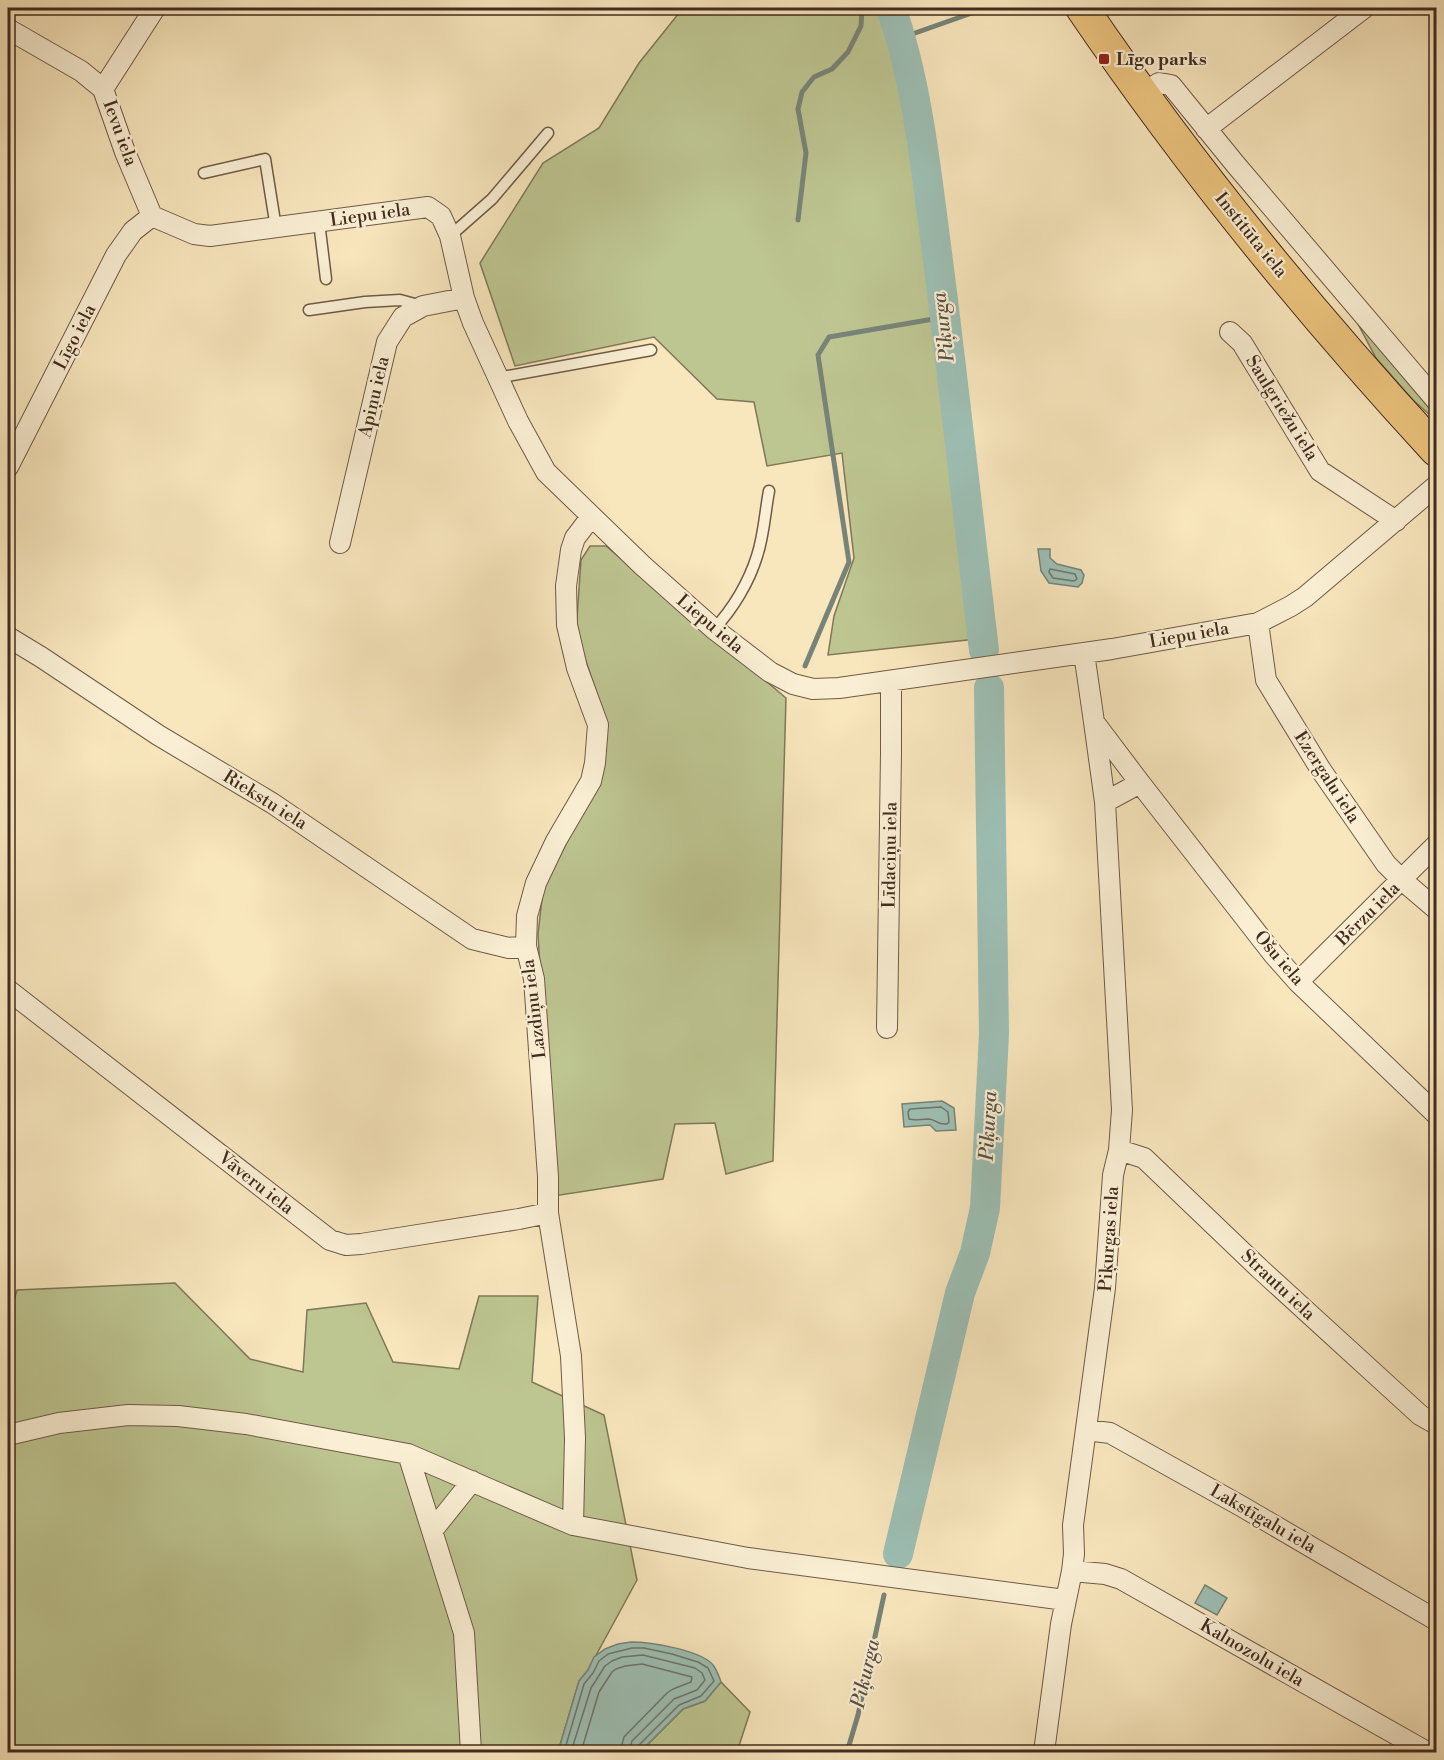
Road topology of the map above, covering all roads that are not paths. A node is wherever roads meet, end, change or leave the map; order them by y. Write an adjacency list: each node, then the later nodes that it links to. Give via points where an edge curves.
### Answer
1 (155, 8): 5 (street)
2 (1364, 8): 7 (street)
3 (1085, 9): 6 (main road, Institūta iela)
4 (8, 29): 5 (street, Ievu iela, via 81,71)
5 (103, 89): 10 (street, Ievu iela)
6 (1142, 94): 7 (street, via 1159,83 1171,85); 22 (main road, Institūta iela, via 1261,249 1360,366)
7 (1206, 129): 21 (street)
8 (548, 133): 13 (lane, via 492,199)
9 (204, 173): 12 (lane, via 265,159)
10 (152, 216): 12 (street, Liepu iela, via 194,234 210,236); 23 (street, Līgo iela, via 133,231 116,255)
11 (319, 222): 12 (street, Liepu iela); 13 (street, Liepu iela, via 428,207 441,216); 14 (lane)
12 (276, 228)
13 (450, 236): 15 (street, Liepu iela)
14 (326, 279)
15 (464, 298): 16 (street, Apiņu iela); 20 (street, Liepu iela)
16 (423, 306): 17 (lane, via 400,300); 28 (street, Apiņu iela, via 403,317 387,342)
17 (309, 310)
18 (1230, 332): 27 (street, Saulgriežu iela, via 1242,344 1320,471)
19 (651, 350): 20 (lane)
20 (497, 378): 26 (street, Liepu iela, via 546,472)
21 (1433, 389)
22 (1434, 441)
23 (8, 466)
24 (1437, 486): 27 (street, Liepu iela)
25 (769, 491): 30 (lane, via 754,564 734,604)
26 (591, 517): 30 (street, Liepu iela); 40 (street, Lazdiņu iela, via 575,538 566,586 567,625 577,668 598,725 595,764 591,781 536,883 527,916)
27 (1396, 521): 29 (street, Liepu iela, via 1305,597)
28 (340, 543)
29 (1258, 623): 32 (street, Liepu iela); 38 (street, Ezergalu iela, via 1266,680 1321,770 1386,864)
30 (714, 629): 33 (street, Liepu iela, via 770,672 793,684 813,689)
31 (8, 637): 40 (street, Riekstu iela, via 158,735 272,803 472,939 509,948)
32 (1084, 653): 33 (street, Liepu iela); 34 (street, Ošu iela)
33 (891, 682): 43 (street, Līdaciņu iela)
34 (1094, 722): 35 (street, Ošu iela); 36 (street, Piķurgas iela)
35 (1140, 783): 36 (street); 41 (street, Ošu iela)
36 (1105, 802): 45 (street, Piķurgas iela, via 1122,1110)
37 (1437, 845): 38 (street, Bērzu iela)
38 (1402, 880): 39 (street, Ezergalu iela); 41 (street, Bērzu iela)
39 (1437, 909)
40 (526, 946): 46 (street, Lazdiņu iela, via 534,979)
41 (1298, 982): 44 (street, Ošu iela)
42 (8, 990): 46 (street, Vāveru iela, via 330,1240 361,1244)
43 (887, 1028)
44 (1437, 1114)
45 (1119, 1150): 47 (street, Strautu iela, via 1144,1158 1420,1415); 48 (street, Piķurgas iela, via 1113,1175 1105,1288)
46 (548, 1213): 52 (street, Lazdiņu iela, via 571,1356 575,1438)
47 (1437, 1424)
48 (1086, 1430): 54 (street, Piķurgas iela, via 1073,1525); 56 (street, Lakstīgalu iela, via 1110,1433)
49 (8, 1435): 50 (street, via 59,1423 128,1415 178,1416 246,1424)
50 (408, 1454): 51 (street); 53 (street)
51 (472, 1480): 52 (street); 53 (street)
52 (573, 1525): 55 (street, via 748,1558)
53 (432, 1531): 57 (street, via 464,1633)
54 (1072, 1571): 55 (street, Piķurgas iela); 59 (street, Kalnozolu iela, via 1121,1579)
55 (1065, 1600): 58 (street, Piķurgas iela)
56 (1437, 1620)
57 (471, 1752)
58 (1044, 1752)
59 (1427, 1752)

